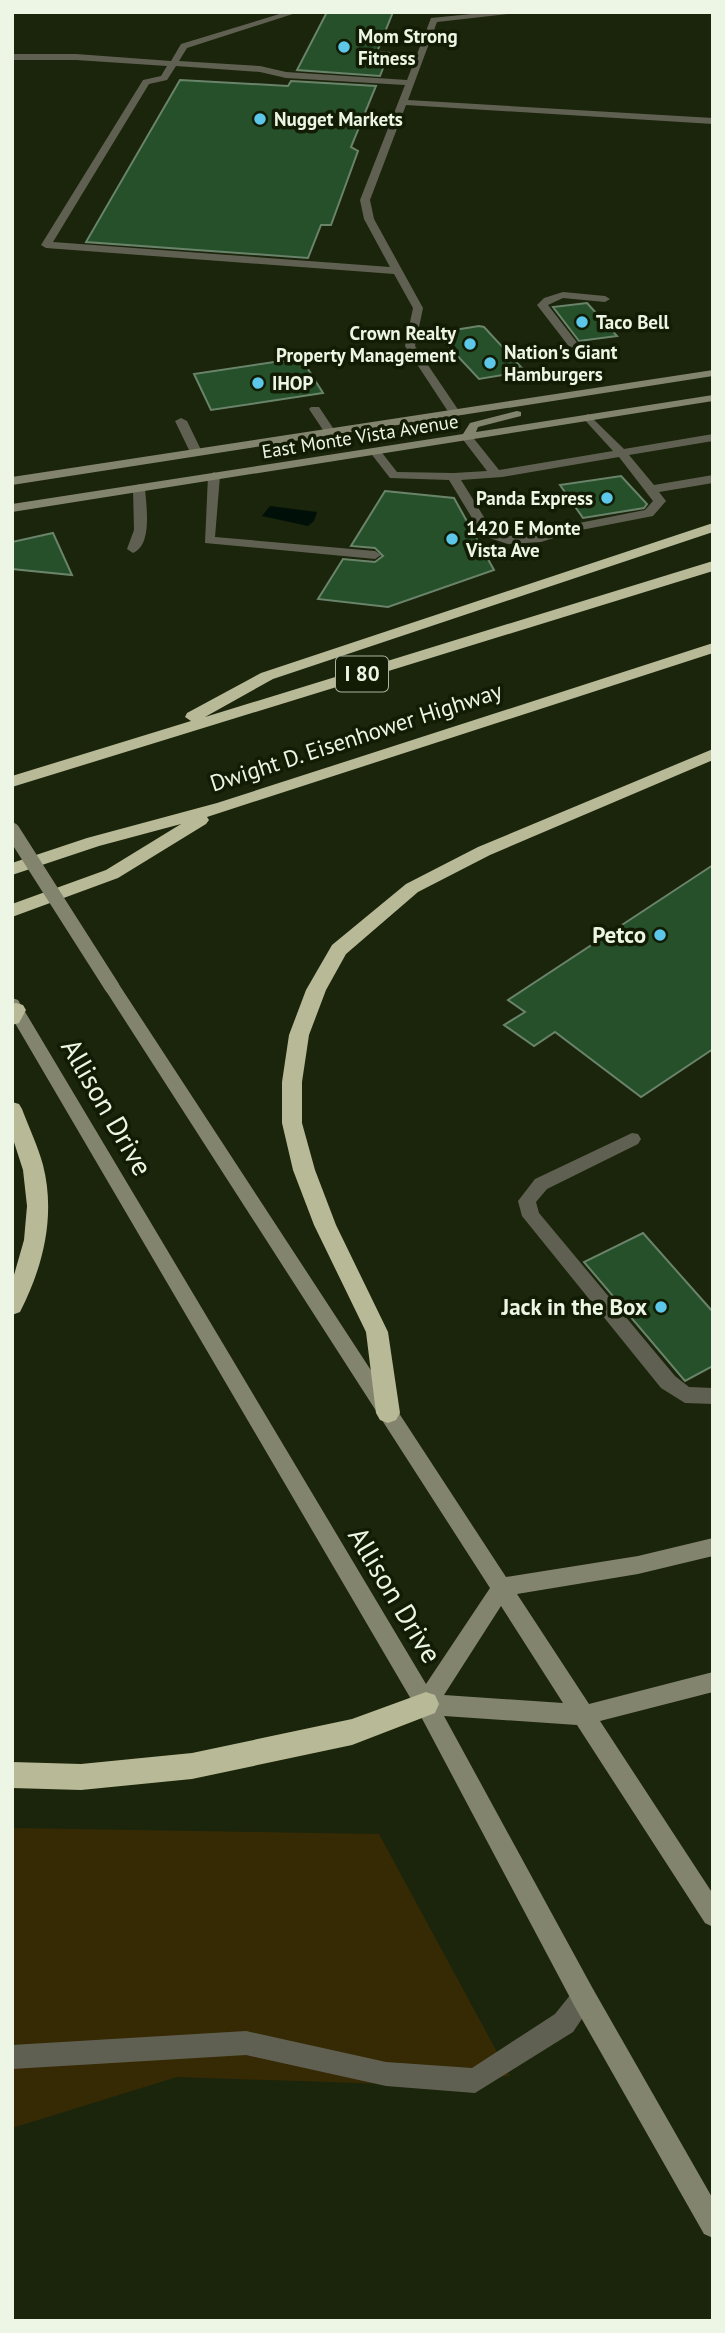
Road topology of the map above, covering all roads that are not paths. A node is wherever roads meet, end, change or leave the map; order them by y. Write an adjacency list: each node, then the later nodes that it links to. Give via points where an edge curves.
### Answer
1 (295, 12): 4 (lane, via 184,46)
2 (522, 12): 5 (lane, via 434,20)
3 (12, 57): 4 (lane)
4 (174, 64): 5 (lane); 8 (lane, via 164,78 146,82 46,245)
5 (410, 83): 6 (lane)
6 (403, 102): 7 (lane); 8 (lane, via 365,200 369,219)
7 (713, 121)
8 (398, 271): 15 (lane, via 418,308 410,346)
9 (605, 299): 10 (lane, via 565,296 547,299 542,305)
10 (578, 351)
11 (713, 373): 12 (main road, East Monte Vista Avenue)
12 (649, 382): 15 (main road, East Monte Vista Avenue); 19 (main road, via 607,400 484,421 470,428)
13 (713, 398): 16 (main road, East Monte Vista Avenue)
14 (316, 409): 18 (lane)
15 (453, 411): 18 (main road, East Monte Vista Avenue); 24 (main road, via 454,418 441,428 343,445)
16 (588, 417): 19 (main road, East Monte Vista Avenue); 23 (lane)
17 (181, 421): 22 (lane)
18 (329, 431): 22 (main road, East Monte Vista Avenue)
19 (467, 437): 21 (main road, East Monte Vista Avenue); 25 (lane)
20 (713, 438): 23 (lane)
21 (375, 451): 24 (main road, East Monte Vista Avenue); 29 (lane, via 394,475)
22 (196, 452): 28 (main road, East Monte Vista Avenue)
23 (621, 452): 25 (lane); 31 (lane)
24 (302, 462): 26 (main road, East Monte Vista Avenue)
25 (495, 473): 29 (lane)
26 (214, 476): 30 (main road, East Monte Vista Avenue); 35 (lane, via 209,540)
27 (713, 479): 31 (lane)
28 (12, 481)
29 (456, 482): 31 (lane, via 486,533 508,540 541,538 649,513 660,501)
30 (139, 488): 32 (main road, East Monte Vista Avenue); 34 (lane, via 140,530)
31 (652, 489)
32 (12, 508)
33 (713, 527): 38 (highway, via 267,676)
34 (133, 549)
35 (374, 555)
36 (713, 566): 38 (highway, I 80)
37 (713, 648): 41 (highway, Dwight D. Eisenhower Highway)
38 (157, 738): 40 (highway, I 80)
39 (713, 754): 50 (highway, via 484,851 412,888 339,950 316,990 299,1035 292,1123 325,1225 377,1332)
40 (12, 782)
41 (223, 807): 43 (highway, Dwight D. Eisenhower Highway); 44 (highway, via 112,874)
42 (12, 830): 50 (main road, bridge)
43 (12, 869)
44 (12, 911)
45 (14, 1010): 54 (main road, Allison Drive)
46 (12, 1109): 48 (highway, via 34,1170 38,1235 25,1282)
47 (632, 1139): 49 (lane, via 541,1184 527,1201 531,1216 668,1382 685,1395)
48 (12, 1306)
49 (713, 1396)
50 (388, 1413): 52 (main road)
51 (713, 1547): 52 (main road, via 638,1565)
52 (502, 1587): 54 (main road); 55 (main road)
53 (713, 1682): 55 (main road)
54 (426, 1704): 55 (main road); 56 (highway, via 352,1732 192,1766 81,1777); 58 (main road, Allison Drive)
55 (584, 1715): 57 (main road)
56 (12, 1775)
57 (713, 1915)
58 (584, 1998): 59 (lane, via 564,2023 475,2081 386,2074 246,2043); 60 (main road, Allison Drive)
59 (12, 2057)
60 (713, 2225)

